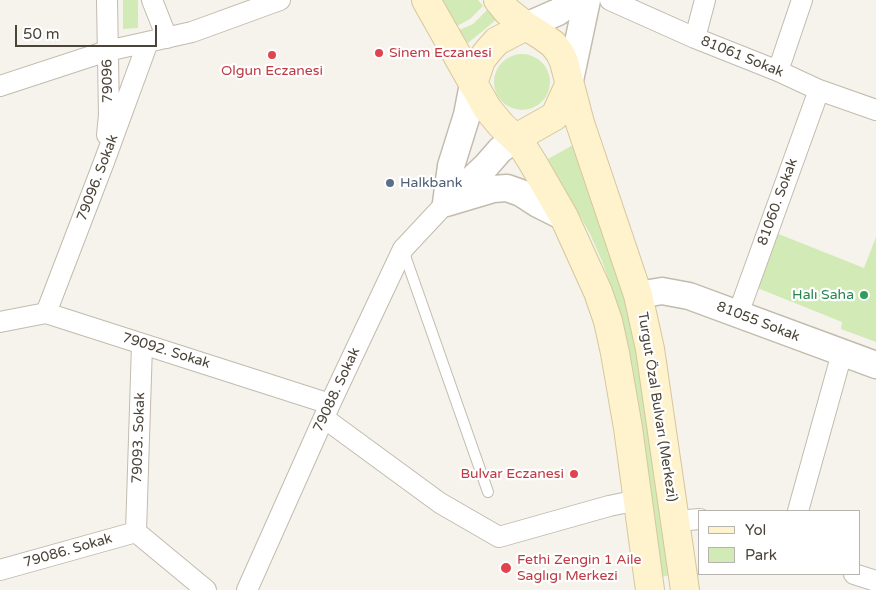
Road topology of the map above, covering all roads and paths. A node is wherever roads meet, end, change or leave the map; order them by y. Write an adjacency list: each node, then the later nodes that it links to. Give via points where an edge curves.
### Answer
1 (107, 0): 14 (street, 79096)
2 (152, 0): 13 (street)
3 (280, 0): 13 (street, via 192,32)
4 (426, 0): 16 (main road)
5 (498, 0): 11 (main road)
6 (575, 0): 11 (street, via 558,12)
7 (587, 0): 17 (street)
8 (610, 0): 12 (street, 81061 Sokak)
9 (705, 0): 12 (street)
10 (802, 0): 15 (street)
11 (526, 26): 16 (main road, via 497,41 488,50); 17 (main road, via 553,44 560,53)
12 (695, 38): 15 (street, 81061 Sokak)
13 (157, 40): 14 (street); 22 (street, 79096. Sokak)
14 (107, 51): 18 (street); 22 (street, 79096, via 108,115)
15 (778, 71): 19 (street, 81061 Sokak)
16 (473, 84): 21 (main road, via 493,116); 23 (street, via 467,115 450,166)
17 (569, 85): 21 (main road, via 555,116); 26 (main road, Turgut Özal Bulvarı (Merkezi))
18 (0, 86)
19 (819, 90): 20 (street, 81061 Sokak); 28 (street, 81060. Sokak)
20 (876, 110)
21 (516, 138): 23 (street); 24 (main road)
22 (104, 162): 27 (street, 79096. Sokak)
23 (446, 202): 24 (street, via 507,188); 25 (street, 79088. Sokak)
24 (564, 217): 35 (main road, via 608,321)
25 (403, 249): 33 (street, 79088. Sokak); 34 (lane)
26 (638, 295): 28 (street, 81055 Sokak, via 662,291 689,296); 37 (main road, Turgut Özal Bulvarı (Merkezi))
27 (46, 313): 29 (street, 79092. Sokak); 30 (street, 79092. Sokak)
28 (738, 314): 31 (street, 81055 Sokak)
29 (0, 322)
30 (142, 344): 33 (street, 79092. Sokak); 38 (street, 79093. Sokak)
31 (842, 353): 32 (street, 81055 Sokak); 36 (street)
32 (876, 365)
33 (327, 411): 35 (street, 79092. Sokak, via 440,503 499,537); 43 (street, 79088. Sokak)
34 (488, 492)
35 (638, 500): 44 (main road)
36 (798, 510)
37 (688, 520): 45 (main road, Turgut Özal Bulvarı (Merkezi))
38 (136, 532): 39 (street, 79086. Sokak); 42 (street)
39 (0, 570)
40 (857, 575): 41 (street)
41 (876, 581)
42 (206, 590)
43 (247, 590)
44 (650, 590)
45 (685, 590)

